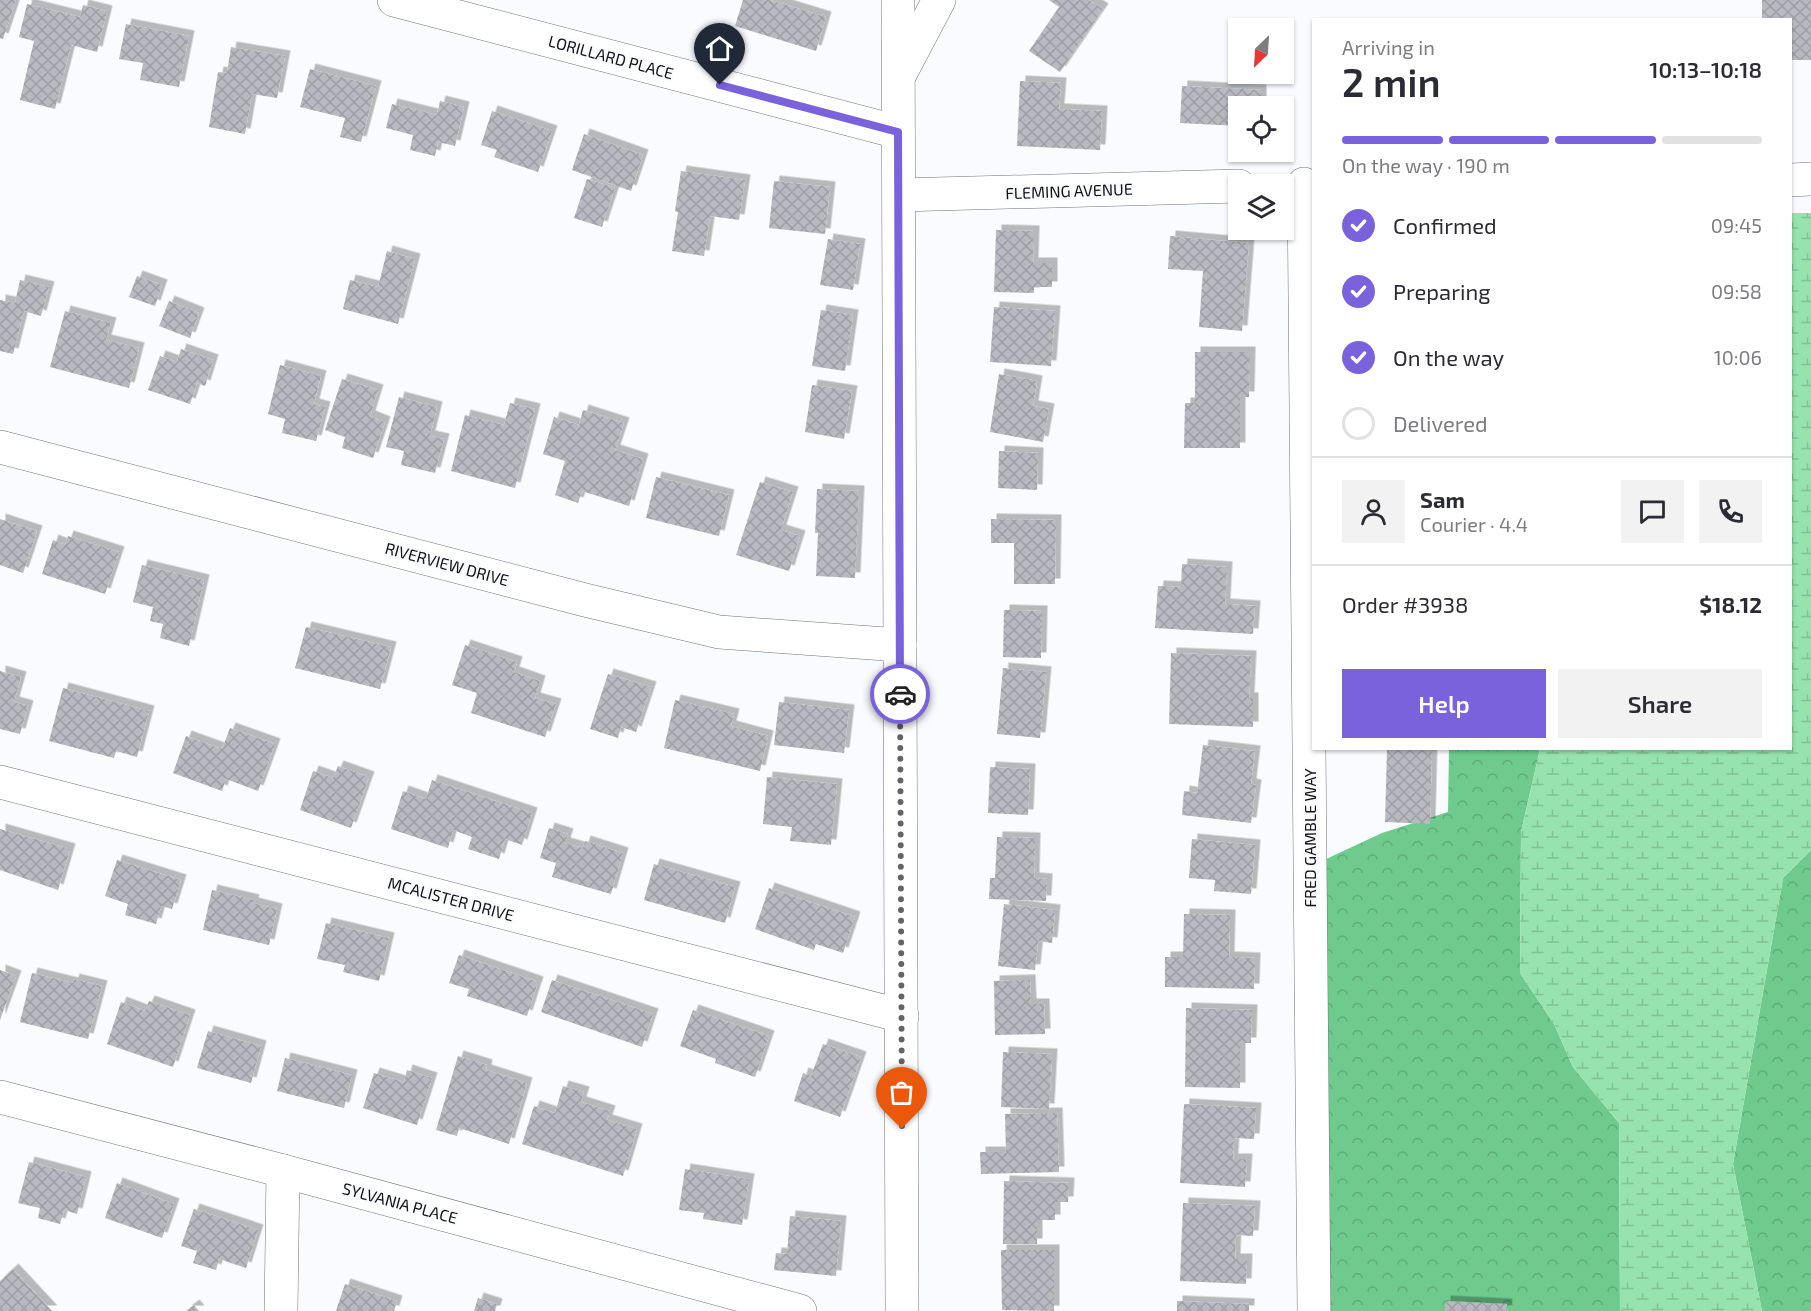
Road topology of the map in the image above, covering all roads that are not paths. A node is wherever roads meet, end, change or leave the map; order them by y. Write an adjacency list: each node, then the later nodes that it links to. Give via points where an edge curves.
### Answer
1 (394, 0): 5 (street, LORILLARD PLACE)
2 (898, 0): 4 (street)
3 (939, 0): 4 (street)
4 (899, 76): 5 (street)
5 (898, 132): 10 (street)
6 (1811, 179): 7 (street)
7 (1792, 180)
8 (1301, 184): 20 (street, FRED GAMBLE WAY)
9 (1228, 186): 10 (street, FLEMING AVENUE)
10 (899, 195): 12 (street)
11 (0, 447): 12 (street, RIVERVIEW DRIVE, via 719,632)
12 (900, 645): 14 (street)
13 (0, 782): 14 (street, MCALISTER DRIVE)
14 (902, 1016): 19 (street)
15 (0, 1097): 16 (street, SYLVANIA PLACE)
16 (283, 1171): 17 (street); 18 (street, SYLVANIA PLACE)
17 (282, 1311)
18 (800, 1311)
19 (902, 1311)
20 (1314, 1311)

